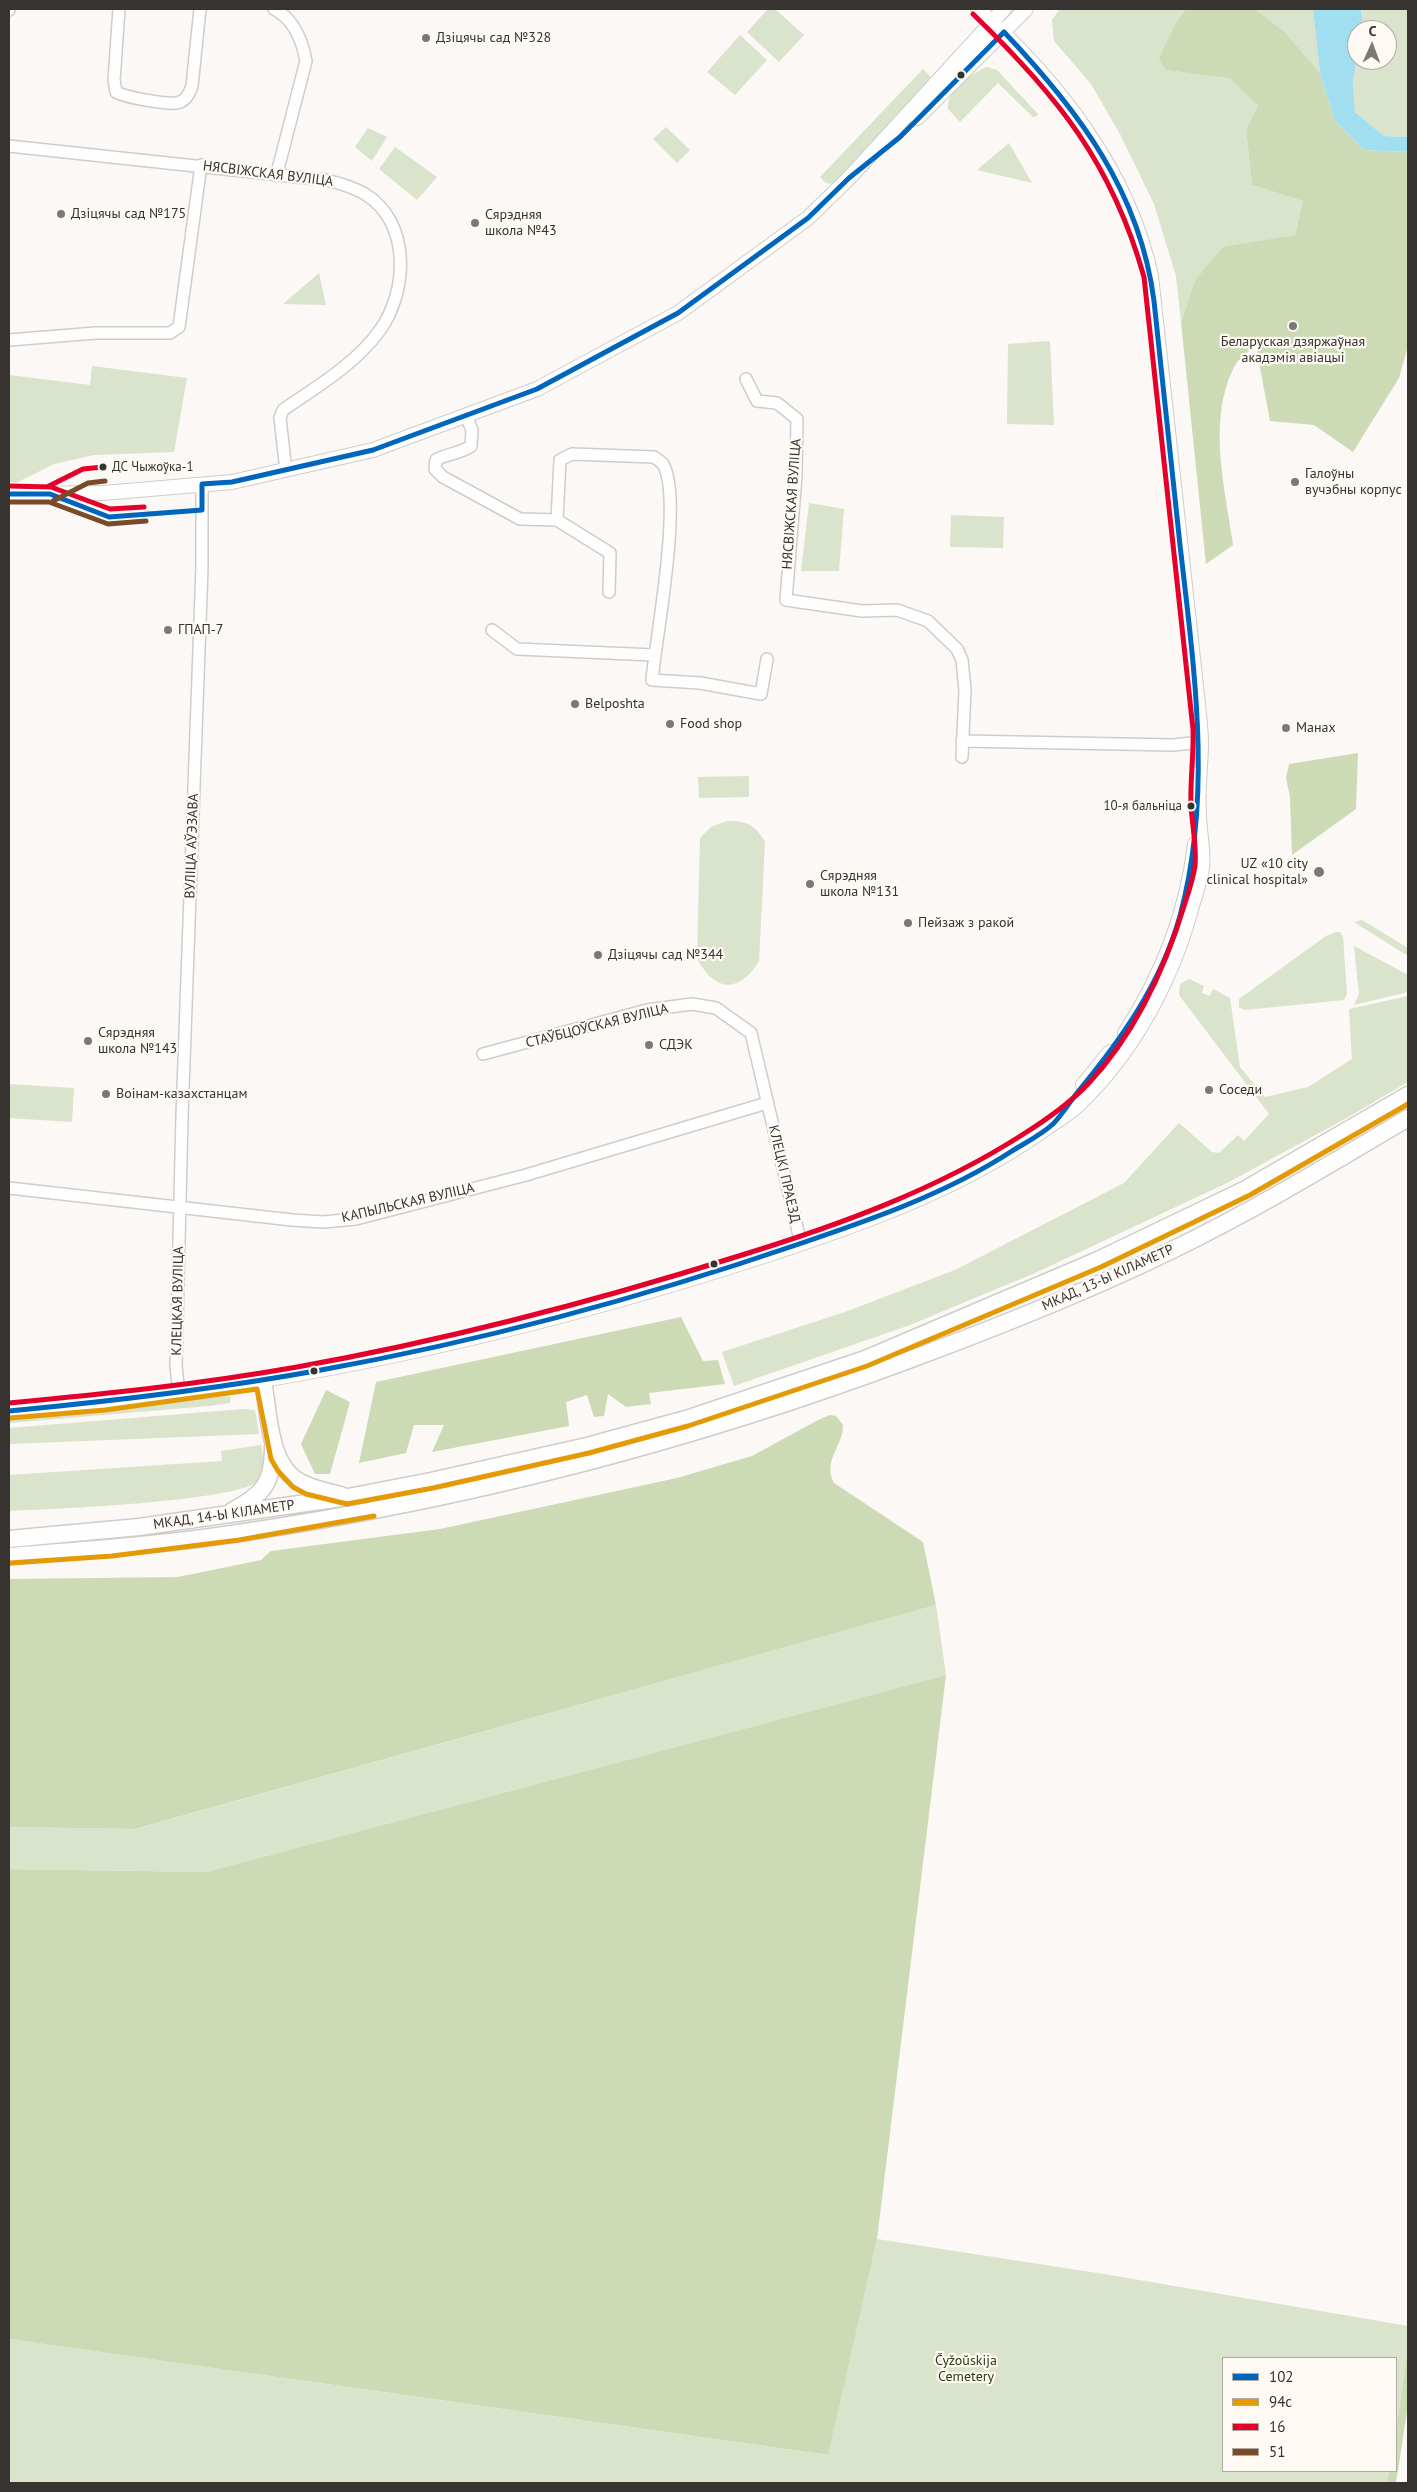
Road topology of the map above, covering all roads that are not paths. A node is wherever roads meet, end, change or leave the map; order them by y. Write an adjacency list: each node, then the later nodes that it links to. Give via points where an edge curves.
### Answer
1 (119, 9): 2 (street, via 116,92 126,98 178,103 188,97 192,86)
2 (200, 9)
3 (274, 9): 11 (street, via 294,27 306,61)
4 (978, 9): 7 (main road)
5 (1004, 9): 7 (main road)
6 (1026, 9): 8 (main road)
7 (992, 22): 8 (main road); 12 (main road)
8 (1004, 32): 12 (main road, via 900,137); 25 (main road, via 1074,112 1126,199 1146,254 1157,324)
9 (9, 146): 10 (street, НЯСВІЖСКАЯ ВУЛІЦА)
10 (201, 165): 11 (street, НЯСВІЖСКАЯ ВУЛІЦА); 13 (street, via 180,327 177,330 170,333 96,333)
11 (277, 173): 16 (street, НЯСВІЖСКАЯ ВУЛІЦА, via 326,180 366,195 382,208 396,231 399,251 398,294 379,331 344,366 283,410 280,418)
12 (849, 178): 15 (main road, via 808,218 678,314 537,389)
13 (9, 340)
14 (746, 380): 24 (street, НЯСВІЖСКАЯ ВУЛІЦА, via 756,401 777,403 797,419 786,600 862,610 897,610 928,621 956,649 962,660 965,690)
15 (466, 416): 16 (main road, via 373,450); 19 (street, via 472,430 471,446 463,452 436,460 435,469 520,519)
16 (286, 471): 17 (main road, via 232,482)
17 (202, 484): 18 (main road, via 103,493); 32 (street, ВУЛІЦА АЎЭЗАВА, via 202,567)
18 (9, 494)
19 (557, 520): 20 (street, via 610,553); 22 (street, via 560,460 572,454 654,457 663,464 670,522)
20 (609, 592)
21 (492, 630): 22 (street, via 517,649)
22 (654, 655): 23 (street, via 652,680 700,683 761,694)
23 (767, 659)
24 (962, 741): 25 (street, via 1173,745); 26 (street)
25 (1201, 742): 33 (main road, via 1198,813 1202,866 1187,924 1171,971 1145,1020 1117,1059 1076,1107 983,1169 906,1206)
26 (962, 757)
27 (484, 1054): 29 (street, СТАЎБЦОЎСКАЯ ВУЛІЦА, via 647,1010 692,1004 716,1008 752,1033)
28 (1408, 1095): 35 (highway, МКАД, 13-Ы КІЛАМЕТР, via 1246,1189 1098,1260 865,1359)
29 (767, 1104): 32 (street, КАПЫЛЬСКАЯ ВУЛІЦА, via 526,1176 356,1218 312,1221); 33 (street, КЛЕЦКІ ПРАЕЗД)
30 (1408, 1118): 37 (highway, МКАД, 13-Ы КІЛАМЕТР, via 1268,1201 1166,1253 995,1328)
31 (9, 1188): 32 (street, КАПЫЛЬСКАЯ ВУЛІЦА)
32 (180, 1208): 36 (street, КЛЕЦКАЯ ВУЛІЦА, via 176,1366)
33 (801, 1244): 34 (main road, via 537,1324 370,1362)
34 (263, 1380): 36 (main road); 39 (highway)
35 (784, 1386): 40 (highway, МКАД, 14-Ы КІЛАМЕТР, via 686,1419 587,1446)
36 (179, 1393): 38 (main road)
37 (791, 1403): 43 (highway, МКАД, 14-Ы КІЛАМЕТР, via 610,1458 462,1492 238,1533)
38 (9, 1411)
39 (274, 1440): 40 (highway, via 284,1466 298,1481); 41 (highway, via 269,1481 248,1503)
40 (348, 1497): 41 (highway, МКАД, 14-Ы КІЛАМЕТР)
41 (222, 1516): 42 (highway, МКАД, 14-Ы КІЛАМЕТР)
42 (9, 1539)
43 (9, 1556)

